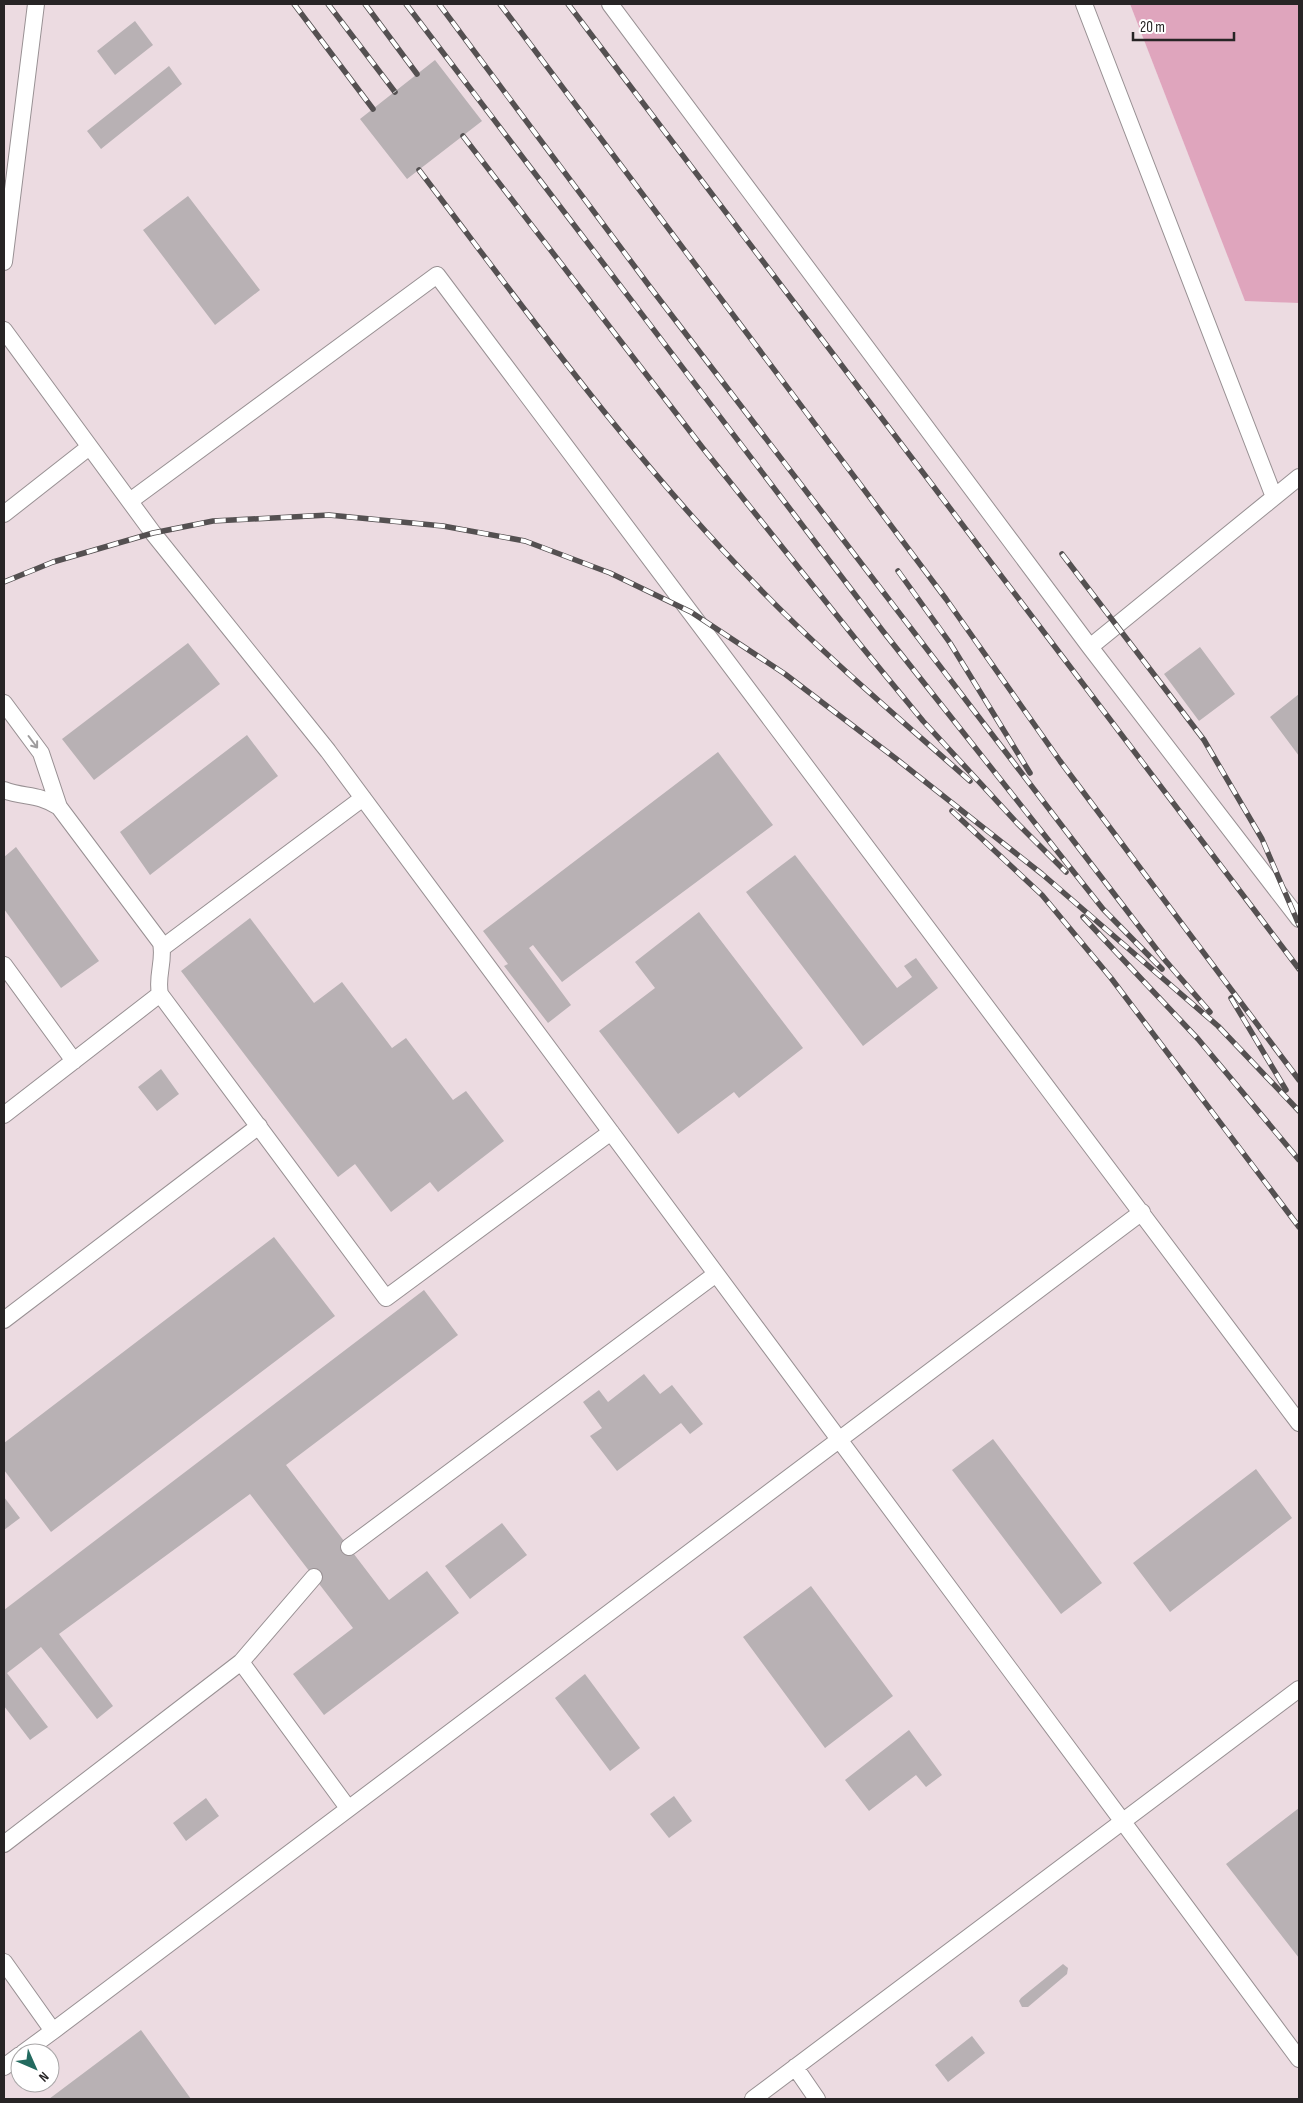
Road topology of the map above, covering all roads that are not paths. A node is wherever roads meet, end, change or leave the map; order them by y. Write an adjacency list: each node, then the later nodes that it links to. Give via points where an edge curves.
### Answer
1 (36, 4): 4 (lane)
2 (610, 4): 11 (lane)
3 (1084, 4): 8 (lane)
4 (4, 262)
5 (4, 330): 6 (lane)
6 (88, 448): 9 (lane); 10 (lane)
7 (1299, 477): 8 (lane)
8 (1274, 497): 11 (lane)
9 (130, 501): 14 (lane); 24 (lane, via 437,275)
10 (4, 514)
11 (1090, 647): 16 (lane)
12 (4, 703): 15 (lane, one-way to 15, via 41,753)
13 (4, 790): 15 (lane, via 45,798)
14 (363, 798): 17 (lane); 23 (lane)
15 (59, 807): 17 (lane)
16 (1299, 919)
17 (162, 948): 19 (lane, via 164,955 157,983)
18 (4, 965): 20 (lane)
19 (160, 994): 20 (lane); 22 (lane)
20 (74, 1061): 21 (lane)
21 (4, 1115)
22 (259, 1126): 23 (lane, via 386,1298); 26 (lane)
23 (611, 1132): 25 (lane)
24 (1142, 1212): 27 (lane); 28 (lane)
25 (716, 1274): 28 (lane); 29 (lane)
26 (4, 1320)
27 (1299, 1423)
28 (839, 1439): 33 (lane); 34 (lane)
29 (349, 1547)
30 (314, 1577): 31 (lane)
31 (241, 1662): 33 (lane); 35 (lane)
32 (1299, 1689): 34 (lane)
33 (348, 1808): 37 (lane)
34 (1122, 1820): 39 (lane); 40 (lane)
35 (4, 1844)
36 (4, 1962): 37 (lane)
37 (53, 2030): 38 (lane)
38 (36, 2043)
39 (1299, 2059)
40 (795, 2067): 41 (lane); 42 (lane)
41 (753, 2099)
42 (817, 2099)

